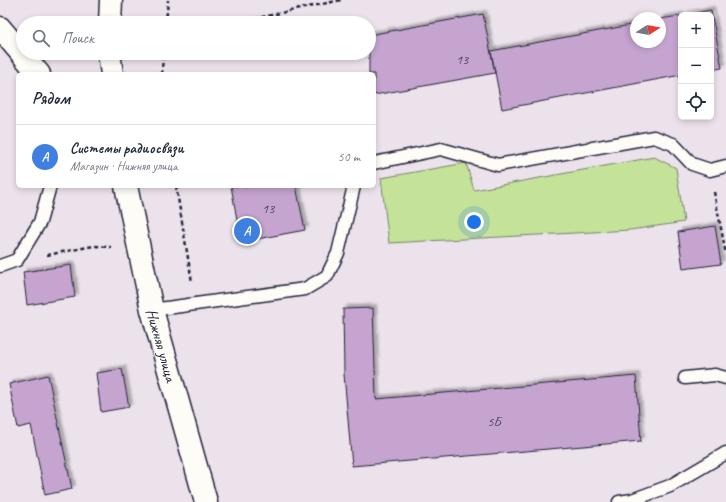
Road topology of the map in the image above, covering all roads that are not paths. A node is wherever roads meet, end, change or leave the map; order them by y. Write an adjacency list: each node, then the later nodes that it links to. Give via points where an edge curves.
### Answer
1 (111, 0): 2 (street)
2 (110, 16)
3 (0, 28): 4 (street)
4 (16, 47)
5 (27, 60): 7 (street)
6 (110, 60): 8 (street)
7 (37, 72)
8 (112, 72)
9 (376, 163): 10 (lane, via 441,149 498,165 654,137 673,144 692,164 710,170)
10 (726, 166)
11 (49, 188): 14 (lane, via 40,222 17,260)
12 (126, 188): 15 (street, Нижняя улица)
13 (354, 188): 15 (lane, via 338,253 326,276 304,289)
14 (0, 266)
15 (152, 310): 19 (street, Нижняя улица)
16 (685, 378): 17 (lane, via 715,375)
17 (726, 378)
18 (726, 453): 20 (lane, via 670,486)
19 (206, 502)
20 (619, 502)

